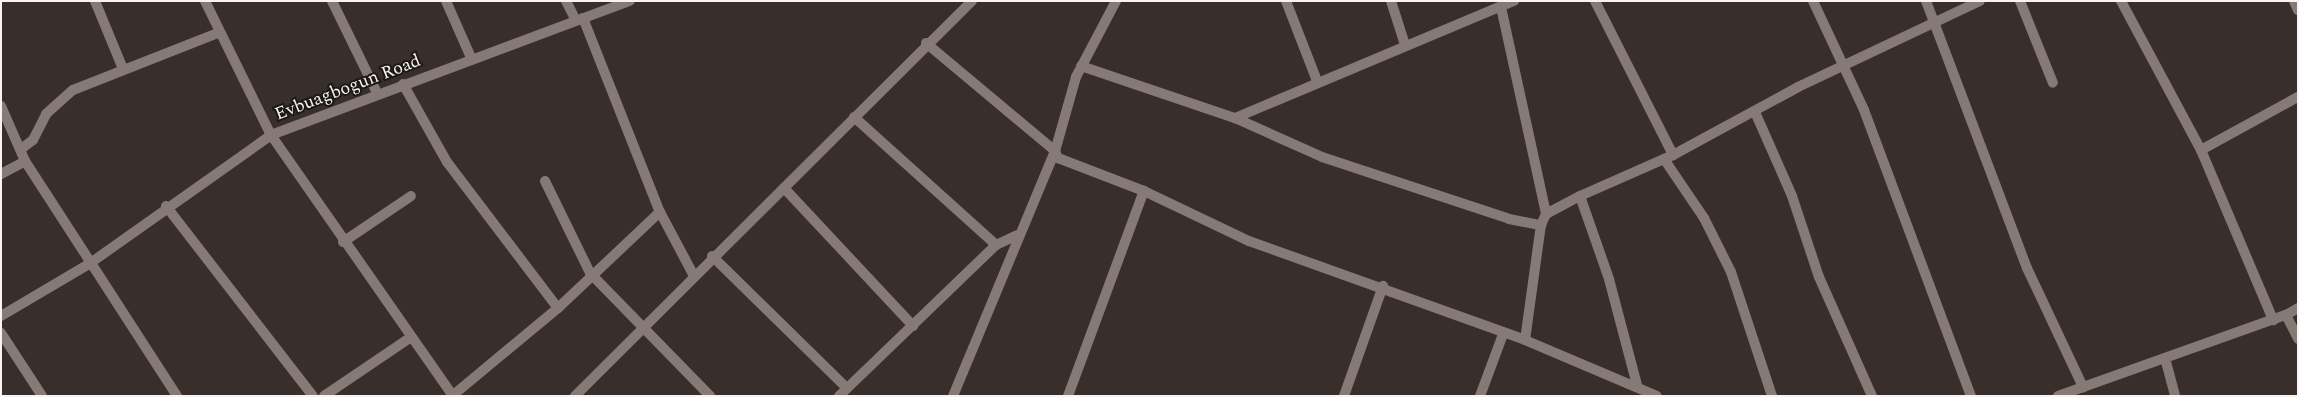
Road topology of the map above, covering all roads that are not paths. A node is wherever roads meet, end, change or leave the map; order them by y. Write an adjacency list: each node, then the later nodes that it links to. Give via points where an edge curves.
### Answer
1 (95, 1): 29 (street)
2 (205, 1): 23 (street)
3 (332, 1): 33 (street)
4 (446, 1): 26 (street)
5 (566, 1): 21 (street)
6 (630, 1): 21 (street, Evbuagbogun Road)
7 (972, 1): 24 (street)
8 (1116, 1): 27 (street)
9 (1286, 1): 30 (street)
10 (1391, 1): 25 (street)
11 (1514, 1): 19 (street)
12 (1595, 1): 43 (street)
13 (1813, 1): 28 (street)
14 (1926, 1): 22 (street)
15 (1980, 1): 22 (street)
16 (2020, 1): 31 (street)
17 (2122, 1): 41 (street)
18 (2294, 1): 20 (street)
19 (1497, 5): 25 (street); 53 (street)
20 (2298, 10)
21 (579, 19): 26 (street, Evbuagbogun Road); 52 (street)
22 (1937, 24): 28 (street); 77 (street, via 1977,145 2027,268)
23 (218, 33): 29 (street); 39 (street)
24 (926, 43): 37 (street); 42 (street)
25 (1405, 45): 30 (street)
26 (472, 60): 32 (street, Evbuagbogun Road)
27 (1081, 66): 38 (street); 42 (street)
28 (1842, 66): 36 (street); 94 (street, via 1864,110)
29 (123, 70): 40 (street, via 64,96 46,114 34,140)
30 (1317, 81): 38 (street)
31 (2053, 83)
32 (403, 84): 33 (street, Evbuagbogun Road); 63 (street, via 447,162)
33 (377, 93): 39 (street, Evbuagbogun Road)
34 (2298, 97): 41 (street)
35 (1, 106): 40 (street)
36 (1755, 112): 43 (street); 93 (street, via 1792,196 1818,278)
37 (854, 117): 47 (street); 57 (street)
38 (1235, 118): 54 (street, via 1322,156 1509,219)
39 (271, 135): 51 (street, Evbuagbogun Road); 56 (street)
40 (21, 149): 44 (street)
41 (2201, 150): 67 (street)
42 (1055, 152): 48 (street, via 1058,158); 55 (street)
43 (1669, 157): 50 (street); 92 (street, via 1731,272)
44 (25, 161): 45 (street); 59 (street)
45 (1, 174)
46 (546, 181): 60 (street)
47 (784, 188): 58 (street); 69 (street)
48 (1144, 191): 62 (street, via 1249,241); 88 (street)
49 (411, 196): 56 (street)
50 (1580, 196): 53 (street); 76 (street, via 1609,279)
51 (166, 206): 59 (street, Evbuagbogun Road); 82 (street)
52 (660, 212): 60 (street); 61 (street)
53 (1546, 214): 54 (street)
54 (1541, 225): 74 (street)
55 (1017, 235): 57 (street); 87 (street)
56 (343, 242): 72 (street)
57 (996, 245): 69 (street)
58 (712, 256): 61 (street); 78 (street)
59 (89, 264): 66 (street, Evbuagbogun Road); 81 (street)
60 (590, 273): 63 (street); 68 (street)
61 (693, 274): 68 (street)
62 (1383, 286): 71 (street); 89 (street)
63 (558, 308): 79 (street)
64 (2298, 308): 65 (street)
65 (2286, 315): 67 (street); 73 (street)
66 (1, 316)
67 (2272, 320): 75 (street)
68 (642, 325): 84 (street); 85 (street)
69 (913, 326): 78 (street)
70 (1, 333): 80 (street)
71 (1503, 334): 74 (street); 90 (street)
72 (411, 337): 79 (street); 83 (street)
73 (2298, 339)
74 (1525, 340): 76 (street)
75 (2165, 358): 77 (street); 96 (street)
76 (1637, 385): 91 (street)
77 (2083, 387): 95 (street)
78 (847, 388): 86 (street)
79 (453, 395)
80 (42, 396)
81 (177, 396)
82 (313, 396)
83 (324, 396)
84 (575, 396)
85 (710, 396)
86 (839, 396)
87 (953, 396)
88 (1068, 396)
89 (1344, 396)
90 (1480, 396)
91 (1657, 396)
92 (1772, 396)
93 (1872, 396)
94 (1971, 396)
95 (2058, 396)
96 (2175, 396)

